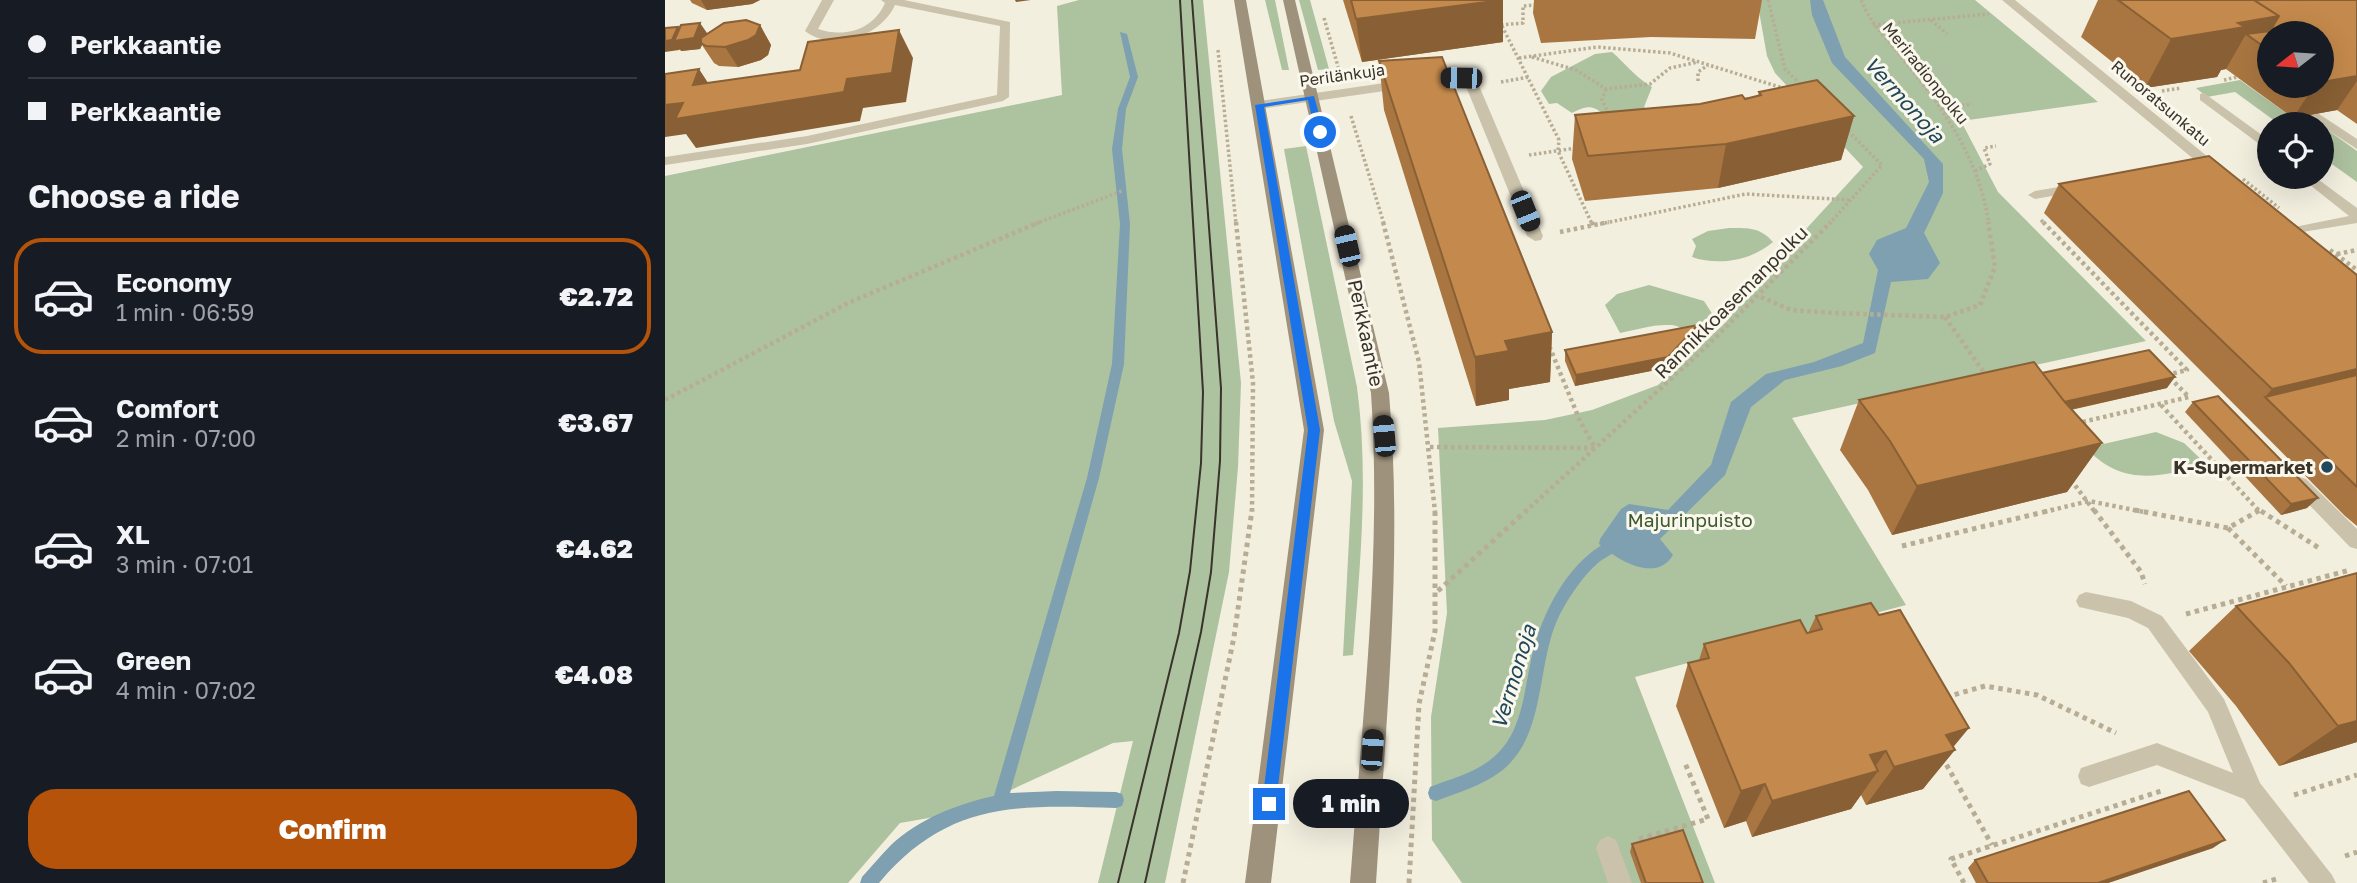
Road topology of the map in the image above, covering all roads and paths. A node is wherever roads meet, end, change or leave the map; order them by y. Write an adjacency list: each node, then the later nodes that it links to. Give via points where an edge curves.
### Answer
1 (828, 0): 8 (lane, via 811,31 823,36 866,32 887,16)
2 (1240, 0): 31 (main road)
3 (1289, 0): 26 (main road, Perkkaantie)
4 (1534, 0): 9 (path)
5 (1768, 0): 22 (path, via 1784,69)
6 (1861, 0): 14 (path, Meriradionpolku)
7 (2008, 0): 43 (street, Runoratsunkatu)
8 (889, 1): 42 (lane, via 1006,24 1003,97 807,140)
9 (1536, 5): 10 (path); 18 (path, via 1523,6 1523,23 1501,25)
10 (1547, 5)
11 (1322, 11): 25 (path)
12 (1990, 14): 13 (path)
13 (1931, 19): 14 (path); 15 (path)
14 (1872, 25): 32 (path, Meriradionpolku)
15 (1947, 34)
16 (1217, 40): 92 (path, via 1253,383 1252,510 1234,637)
17 (1531, 56): 18 (path); 19 (path, via 1597,47 1670,53); 23 (path, via 1576,69)
18 (1519, 58): 40 (path, via 1559,140)
19 (1699, 62): 20 (path); 23 (path, via 1670,68 1650,84)
20 (1708, 65): 21 (path, via 1698,72); 24 (path)
21 (1698, 81)
22 (1803, 87): 24 (path); 28 (path)
23 (1606, 89): 33 (path, via 1602,100)
24 (1794, 91): 27 (path)
25 (1345, 93): 26 (street, Perilänkuja); 41 (street, Perilänkuja, via 1409,78 1470,81); 66 (path, via 1419,362)
26 (1312, 97): 31 (street, Perilänkuja); 94 (main road, Perkkaantie, via 1380,393 1385,458 1385,551)
27 (1783, 97)
28 (1813, 97)
29 (2204, 97): 36 (lane)
30 (1972, 104): 32 (path)
31 (1259, 105): 93 (main road, via 1314,430)
32 (1942, 108): 45 (path, Meriradionpolku, via 1963,140)
33 (1613, 121)
34 (1843, 126): 51 (path, Rannikkoasemanpolku, via 1882,165)
35 (2334, 129): 37 (lane)
36 (2257, 138)
37 (2357, 145)
38 (1996, 146): 45 (path, via 1984,148 1990,164)
39 (1584, 147): 40 (path)
40 (1558, 151): 41 (path); 53 (path)
41 (1504, 159): 55 (street, Perilänkuja)
42 (665, 161)
43 (2207, 164): 44 (lane); 46 (street, Runoratsunkatu)
44 (2187, 167)
45 (1975, 171): 60 (path, Meriradionpolku, via 1985,199 1995,267 1980,305)
46 (2228, 181)
47 (2092, 185): 50 (lane)
48 (2322, 189): 52 (lane)
49 (1122, 191): 63 (path, via 850,302)
50 (2035, 195): 64 (path, via 2019,198 2187,370 2167,375 2189,397)
51 (1853, 200): 53 (path, via 1746,194); 59 (path, Rannikkoasemanpolku)
52 (2357, 217): 54 (lane)
53 (1594, 227): 55 (path)
54 (2285, 228): 57 (street)
55 (1535, 236)
56 (2357, 250): 57 (path)
57 (2329, 256): 58 (path)
58 (2357, 270)
59 (1761, 297): 60 (path, Meriradionpolku, via 1791,310); 67 (path, Rannikkoasemanpolku)
60 (1945, 317): 62 (path)
61 (1548, 342): 67 (path)
62 (1990, 381)
63 (665, 400)
64 (2161, 405): 65 (path); 71 (path)
65 (2071, 425)
66 (1430, 447): 67 (path); 79 (path)
67 (1595, 448): 79 (path, Rannikkoasemanpolku)
68 (2065, 472): 70 (path)
69 (2291, 475): 73 (lane)
70 (2088, 501): 72 (path); 74 (path); 81 (path, via 2141,572)
71 (2260, 511): 72 (path); 75 (path)
72 (2228, 528): 78 (path)
73 (2357, 541)
74 (1902, 545)
75 (2329, 555)
76 (2341, 562): 77 (path)
77 (2355, 572): 78 (path)
78 (2286, 586): 81 (path)
79 (1437, 591): 95 (path, via 1435,631 1419,704)
80 (2086, 601): 81 (lane, via 2131,610)
81 (2155, 622): 89 (lane, via 2216,706)
82 (1937, 699): 84 (path, via 1985,687 2037,695)
83 (1940, 752): 90 (path)
84 (2157, 754): 86 (lane); 88 (lane)
85 (1685, 763): 91 (path, via 1707,819)
86 (2210, 775): 89 (lane); 90 (path)
87 (2357, 775): 89 (path)
88 (2089, 776)
89 (2258, 797): 98 (lane)
90 (1992, 845): 97 (path, via 1951,859)
91 (1608, 849): 96 (lane)
92 (1183, 883)
93 (1258, 883)
94 (1363, 883)
95 (1409, 883)
96 (1620, 883)
97 (1964, 883)
98 (2324, 883)

